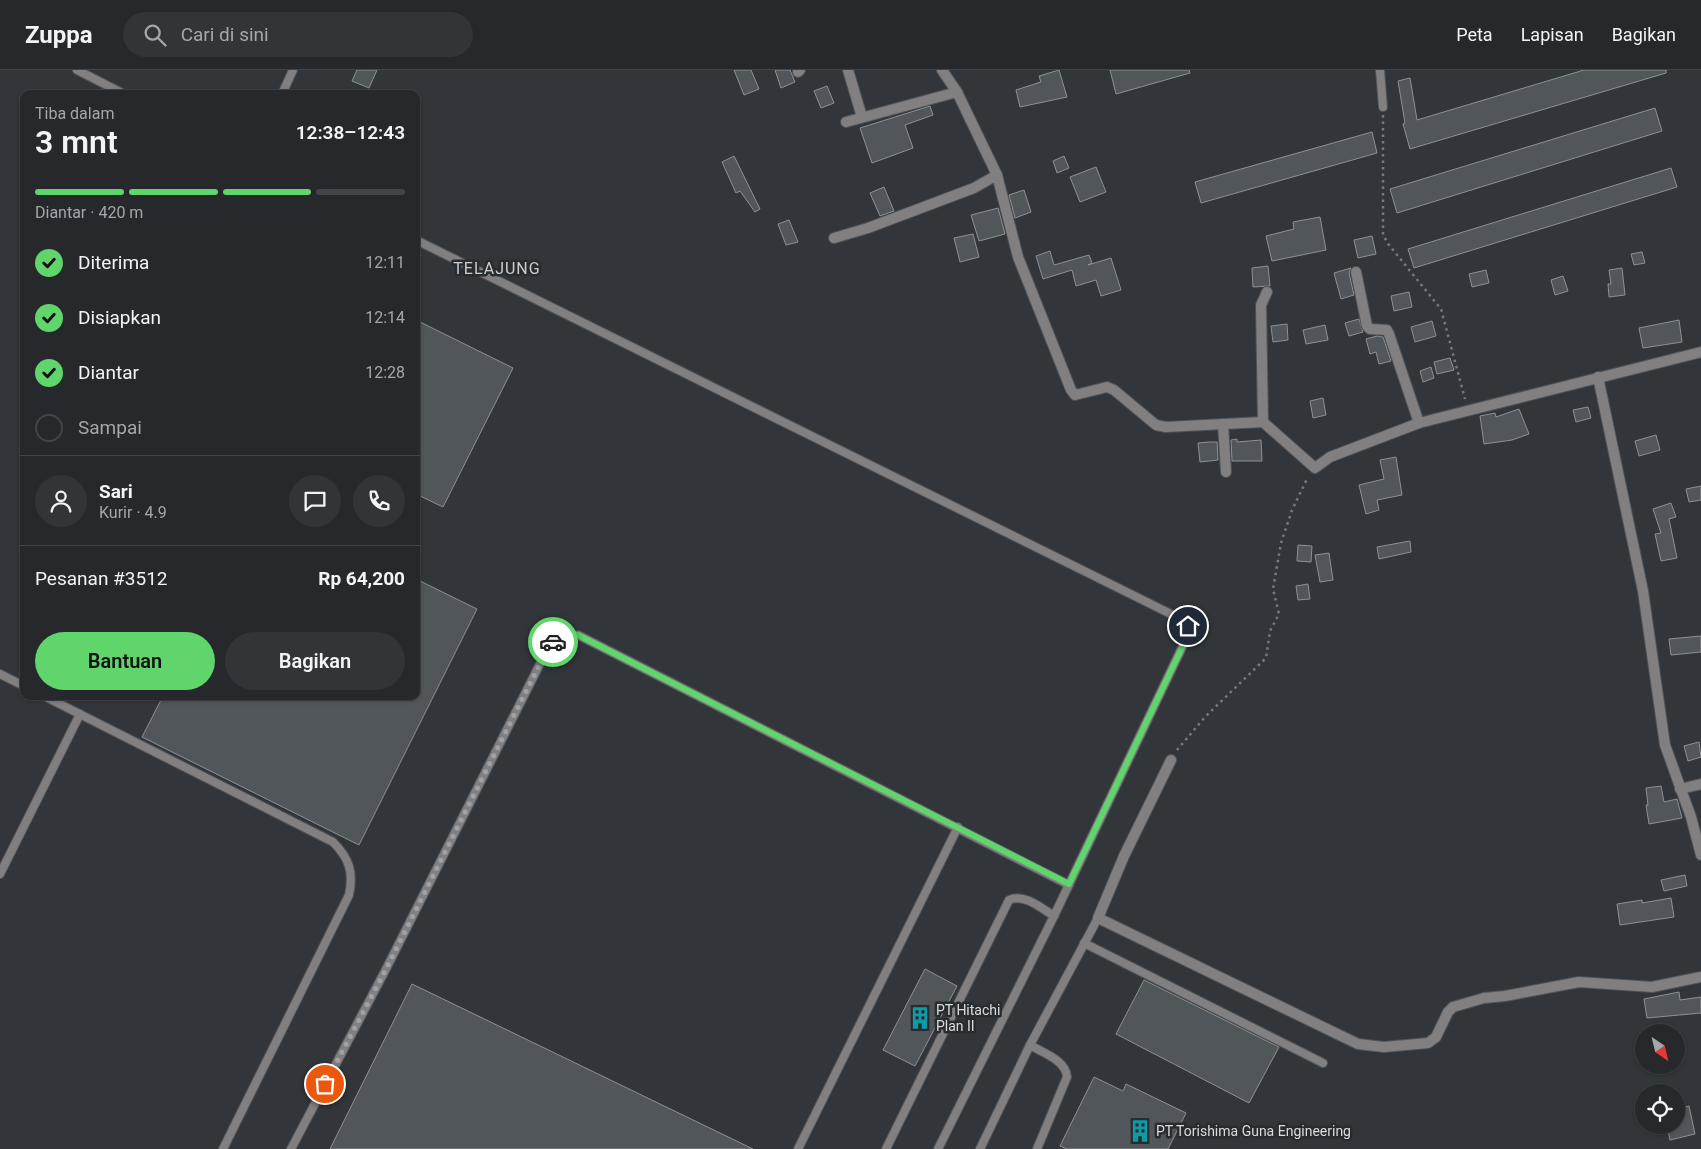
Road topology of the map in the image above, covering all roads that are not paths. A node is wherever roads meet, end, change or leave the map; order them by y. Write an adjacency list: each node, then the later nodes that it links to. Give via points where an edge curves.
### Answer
1 (77, 70): 6 (lane)
2 (293, 70): 7 (lane)
3 (848, 70): 10 (street)
4 (942, 70): 8 (street)
5 (1380, 70): 9 (lane)
6 (116, 90)
7 (284, 90)
8 (957, 92): 10 (street); 12 (street)
9 (1383, 107)
10 (862, 117): 11 (street)
11 (846, 122)
12 (997, 176): 13 (street, via 868,228); 21 (street, via 1018,257 1075,395 1107,387 1156,425)
13 (834, 238)
14 (420, 242): 33 (lane, via 1185,622 1188,635)
15 (1356, 272): 20 (street, via 1367,326 1387,330)
16 (1267, 292): 19 (street, via 1261,305)
17 (1701, 352): 18 (street)
18 (1598, 378): 20 (street); 29 (street, via 1642,591 1662,727)
19 (1263, 422): 20 (street, via 1315,468 1330,457); 21 (street)
20 (1419, 423)
21 (1223, 424): 22 (street)
22 (1226, 472)
23 (0, 674): 24 (lane)
24 (20, 684)
25 (52, 700): 26 (lane)
26 (80, 714): 32 (lane); 40 (lane, via 333,842 345,854 350,867 352,882 349,895)
27 (1171, 760): 35 (street)
28 (1701, 784): 29 (street)
29 (1680, 789): 31 (street)
30 (958, 827): 33 (lane); 41 (lane, via 578,635 554,640); 42 (lane)
31 (1701, 856)
32 (0, 874)
33 (1069, 884): 34 (lane)
34 (1054, 916): 43 (lane, via 1023,898 1009,900); 44 (lane)
35 (1098, 918): 36 (lane); 37 (street, via 1364,1046 1428,1043 1436,1037 1445,1016 1453,1007 1484,998 1579,982 1652,987)
36 (1084, 943): 38 (lane); 39 (lane)
37 (1701, 977)
38 (1030, 1045): 45 (lane); 46 (lane, via 1067,1071)
39 (1323, 1063)
40 (223, 1149)
41 (291, 1149)
42 (798, 1149)
43 (886, 1149)
44 (938, 1149)
45 (980, 1149)
46 (1037, 1149)

